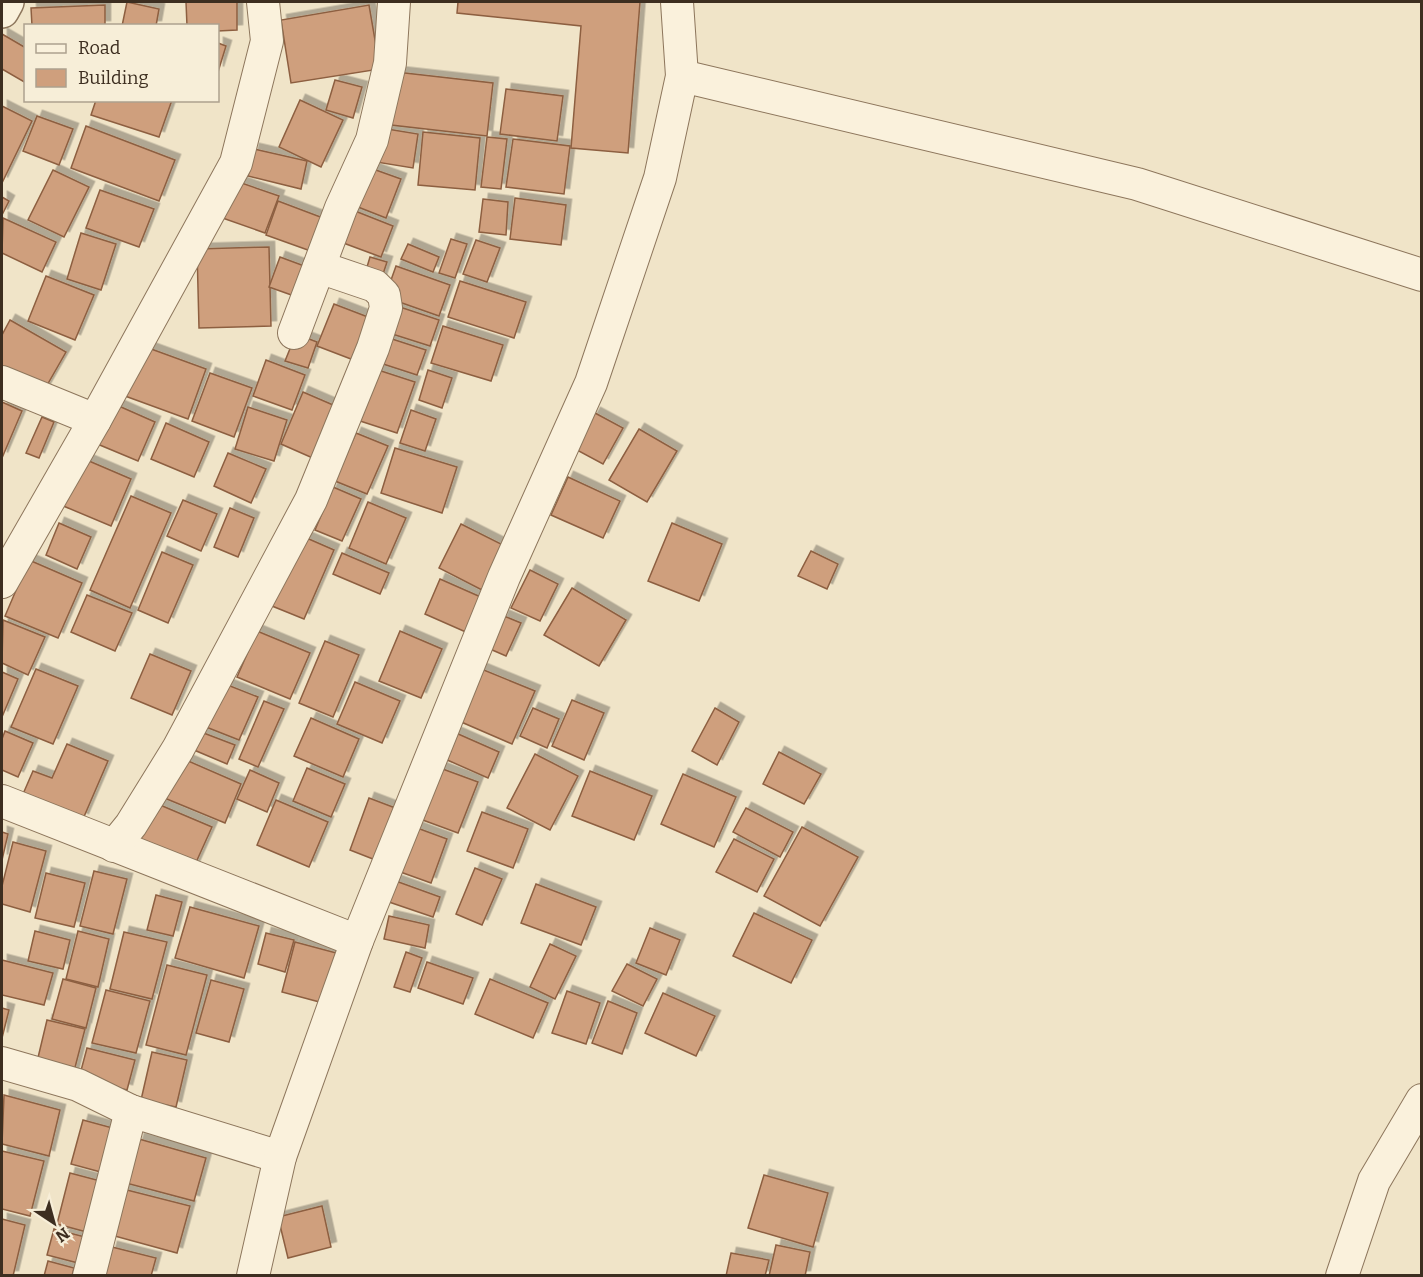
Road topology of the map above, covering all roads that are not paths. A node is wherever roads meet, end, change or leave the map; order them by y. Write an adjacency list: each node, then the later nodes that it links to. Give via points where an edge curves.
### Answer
1 (7, 2): 5 (street)
2 (263, 2): 11 (street, via 267,41 236,162)
3 (394, 2): 7 (street, via 390,63 372,140)
4 (677, 2): 6 (street)
5 (2, 11)
6 (682, 75): 8 (street, via 1137,184); 15 (street, via 660,178 591,383 504,577)
7 (319, 267): 9 (street); 14 (street, via 375,286 384,295 386,308 373,348 311,500 178,749)
8 (1422, 275)
9 (294, 333)
10 (2, 382): 11 (street)
11 (95, 420): 12 (street)
12 (2, 582)
13 (2, 801): 14 (street)
14 (114, 846): 15 (street)
15 (357, 941): 19 (street)
16 (2, 1063): 18 (street, via 78,1085)
17 (1422, 1100): 22 (street, via 1374,1181)
18 (131, 1110): 19 (street); 20 (street)
19 (280, 1158): 21 (street)
20 (89, 1275)
21 (253, 1275)
22 (1342, 1275)

